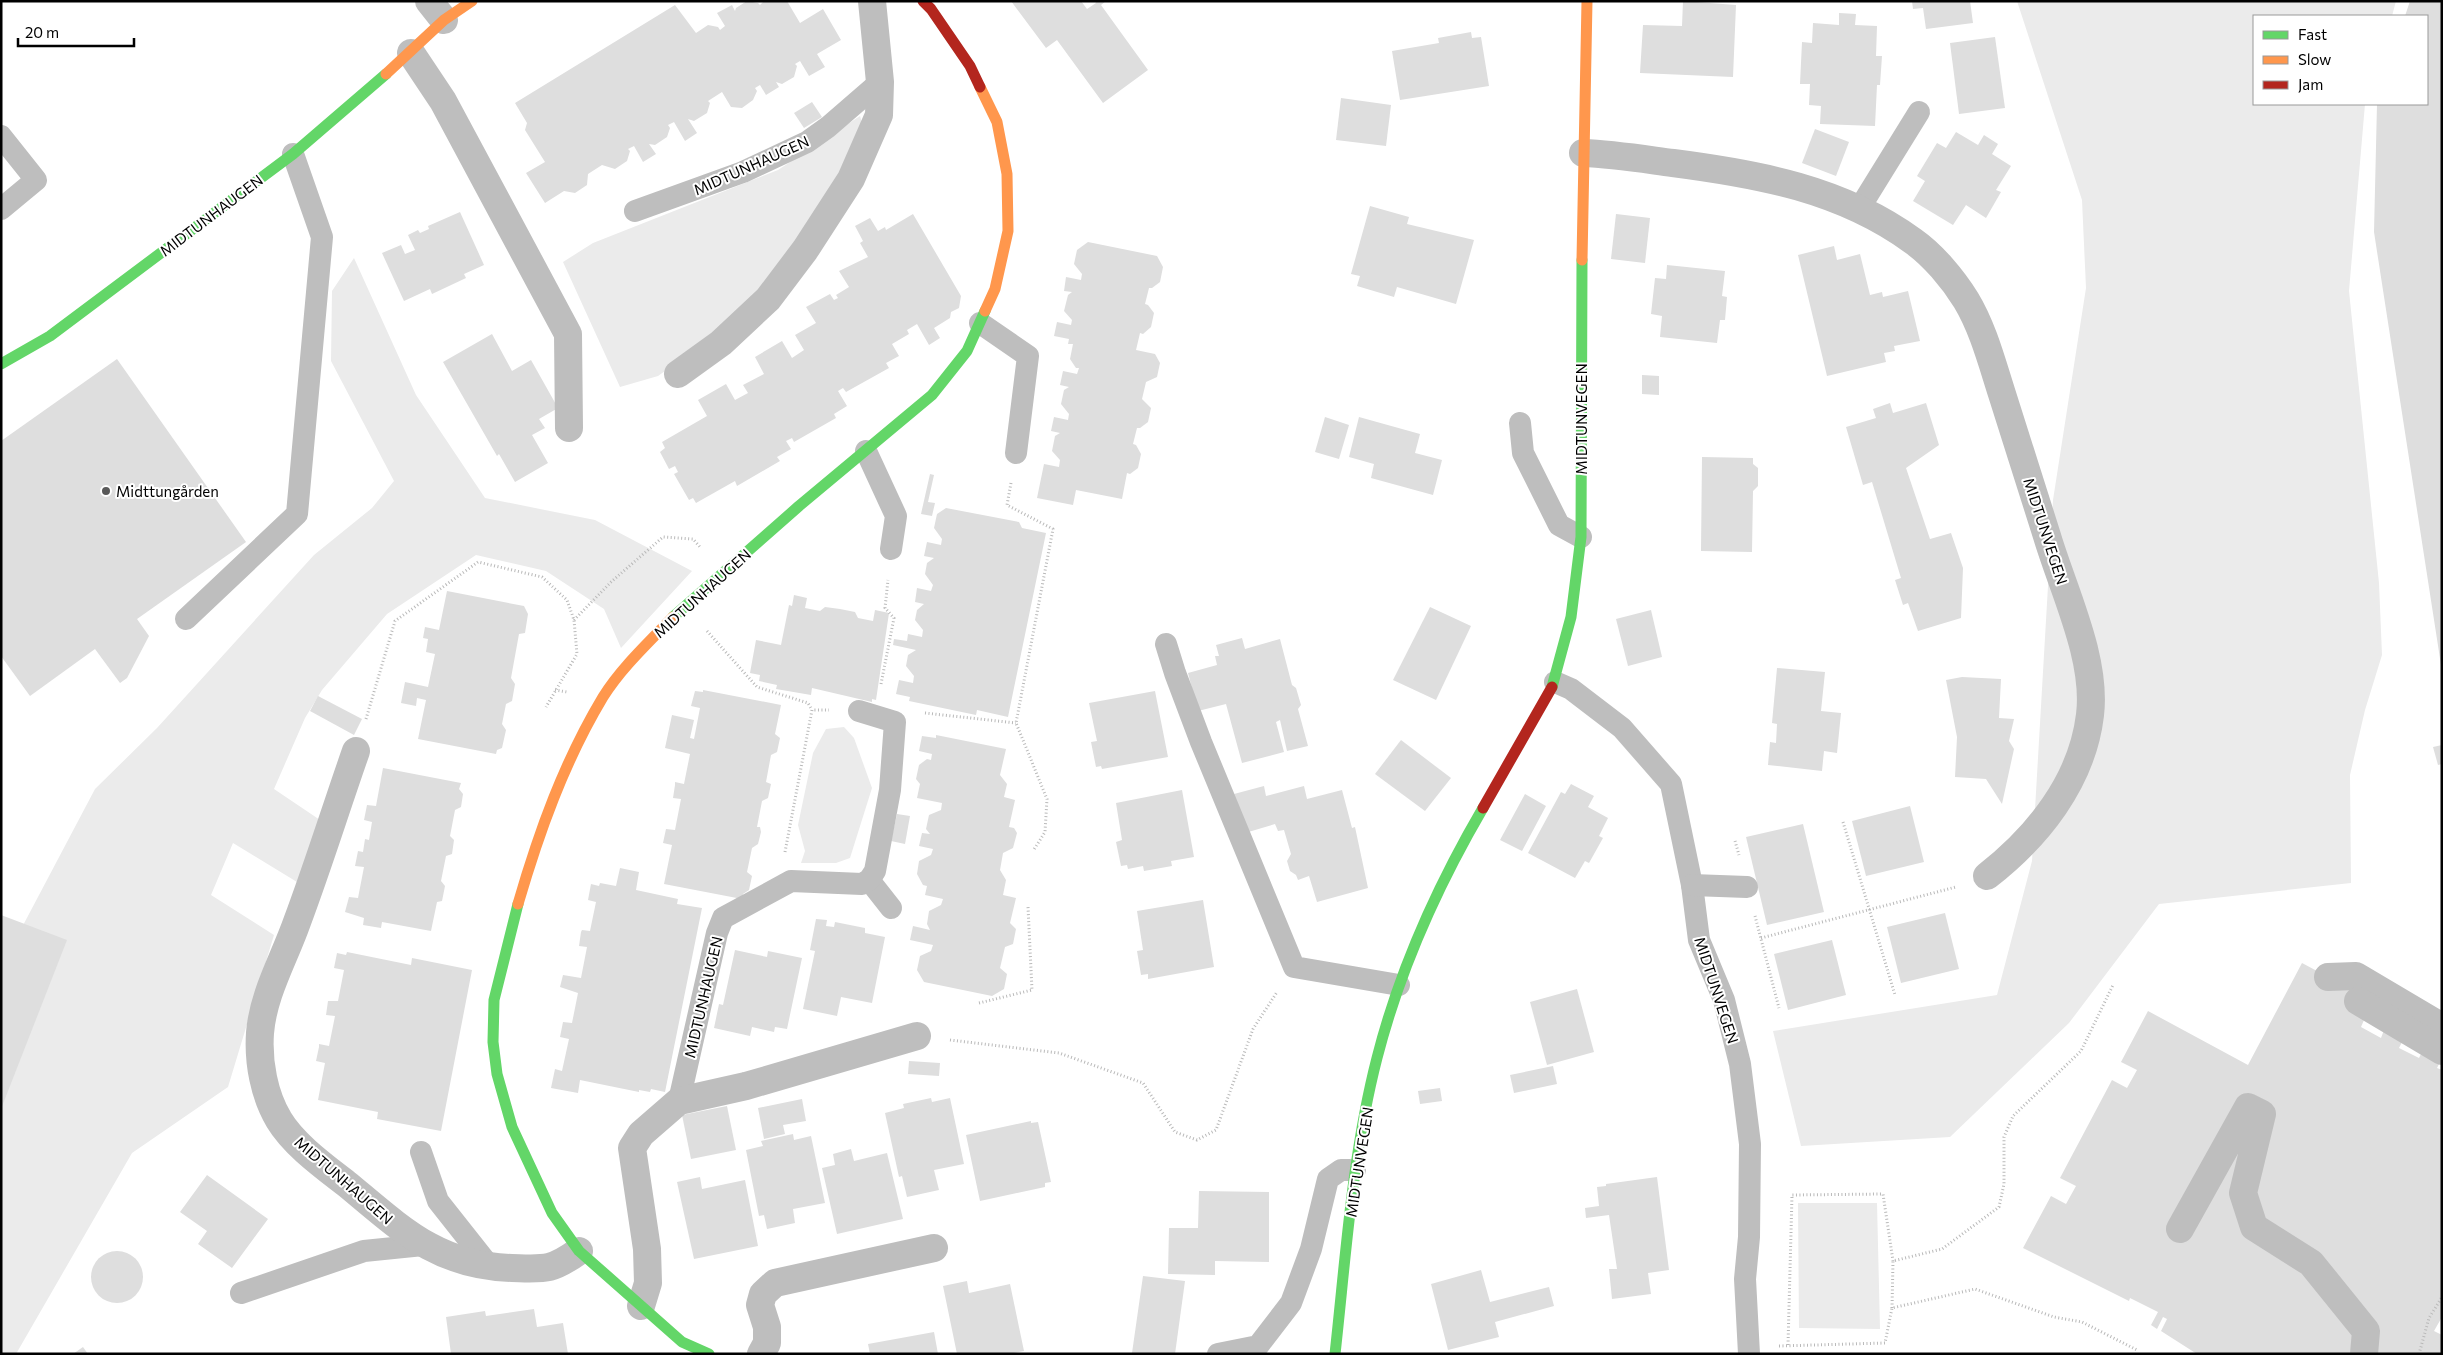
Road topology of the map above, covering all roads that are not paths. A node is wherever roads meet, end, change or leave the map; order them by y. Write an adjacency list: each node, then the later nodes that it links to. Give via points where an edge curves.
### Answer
1 (472, 1): 5 (street, MIDTUNHAUGEN)
2 (872, 1): 7 (street)
3 (923, 1): 15 (street, MIDTUNHAUGEN, via 970,66 997,122 1007,174 1008,231 995,289)
4 (1587, 1): 10 (street, MIDTUNVEGEN)
5 (436, 11): 6 (street, MIDTUNHAUGEN)
6 (411, 53): 11 (street, MIDTUNHAUGEN); 19 (street, via 443,101 568,334)
7 (880, 82): 14 (lane, MIDTUNHAUGEN, via 828,128 807,142 743,172); 17 (street, via 879,115 851,179 805,250 768,299 721,343)
8 (1919, 112): 13 (lane)
9 (1, 136): 12 (lane, via 36,180)
10 (1584, 153): 13 (street, MIDTUNVEGEN, via 1723,170 1788,182); 22 (street, MIDTUNVEGEN)
11 (293, 154): 16 (street, MIDTUNHAUGEN, via 50,336); 24 (lane, via 322,237 297,514)
12 (1, 209)
13 (1859, 209): 29 (street, MIDTUNVEGEN, via 1914,241 1940,266 1966,300 1990,357 2058,573 2077,622 2088,669 2091,714 2076,765 2054,810 2014,855)
14 (635, 211)
15 (980, 323): 20 (street, MIDTUNHAUGEN, via 967,351 932,395); 21 (lane, via 1028,356)
16 (1, 364)
17 (678, 374)
18 (1520, 423): 22 (lane, via 1523,453 1559,525)
19 (569, 428)
20 (866, 451): 23 (lane, via 896,516); 46 (street, MIDTUNHAUGEN, via 683,607 643,648 604,696 569,761 539,833 494,1000 493,1042 497,1074 512,1127 552,1213)
21 (1016, 453)
22 (1581, 537): 26 (street, MIDTUNVEGEN, via 1571,617)
23 (890, 549)
24 (186, 619)
25 (1166, 644): 35 (lane, via 1201,742 1294,967)
26 (1555, 682): 31 (lane, MIDTUNVEGEN, via 1571,689 1622,728 1670,784); 35 (street, MIDTUNVEGEN, via 1479,814 1436,900)
27 (876, 716): 30 (lane, via 890,790 875,871)
28 (356, 751): 44 (street, MIDTUNHAUGEN, via 300,915 273,978 260,1033 263,1083 279,1121 310,1155)
29 (1986, 876)
30 (869, 880): 33 (lane); 40 (lane, MIDTUNHAUGEN, via 862,884 791,881 723,918)
31 (1692, 885): 32 (lane); 51 (lane, MIDTUNVEGEN, via 1699,940 1724,1000 1740,1064 1747,1118 1750,1144 1749,1237 1745,1279)
32 (1747, 887)
33 (891, 908)
34 (2328, 977): 37 (street, via 2356,976)
35 (1399, 985): 42 (street, MIDTUNVEGEN, via 1377,1059)
36 (2358, 1001): 39 (street)
37 (2442, 1027)
38 (917, 1036): 40 (street, via 746,1086)
39 (2442, 1051)
40 (679, 1101): 49 (street, via 641,1134 632,1148 648,1249 648,1283)
41 (421, 1152): 47 (lane, via 438,1201)
42 (1355, 1170): 54 (lane, via 1341,1170 1328,1179 1311,1249 1291,1303 1258,1346); 55 (street, MIDTUNVEGEN)
43 (2180, 1229): 56 (street, via 2248,1107 2262,1114 2243,1193 2254,1228 2311,1263 2366,1331)
44 (423, 1245): 47 (street, MIDTUNHAUGEN, via 457,1260); 48 (lane, via 364,1252)
45 (934, 1248): 53 (street, via 775,1283 763,1294 760,1305 767,1327 767,1343)
46 (579, 1251): 47 (street, MIDTUNHAUGEN, via 559,1266); 49 (street, MIDTUNHAUGEN)
47 (491, 1268)
48 (241, 1292)
49 (640, 1306): 50 (street, MIDTUNHAUGEN)
50 (681, 1348): 52 (street, MIDTUNHAUGEN)
51 (1749, 1350)
52 (709, 1354)
53 (761, 1354)
54 (1218, 1354)
55 (1335, 1354)
56 (2364, 1354)

